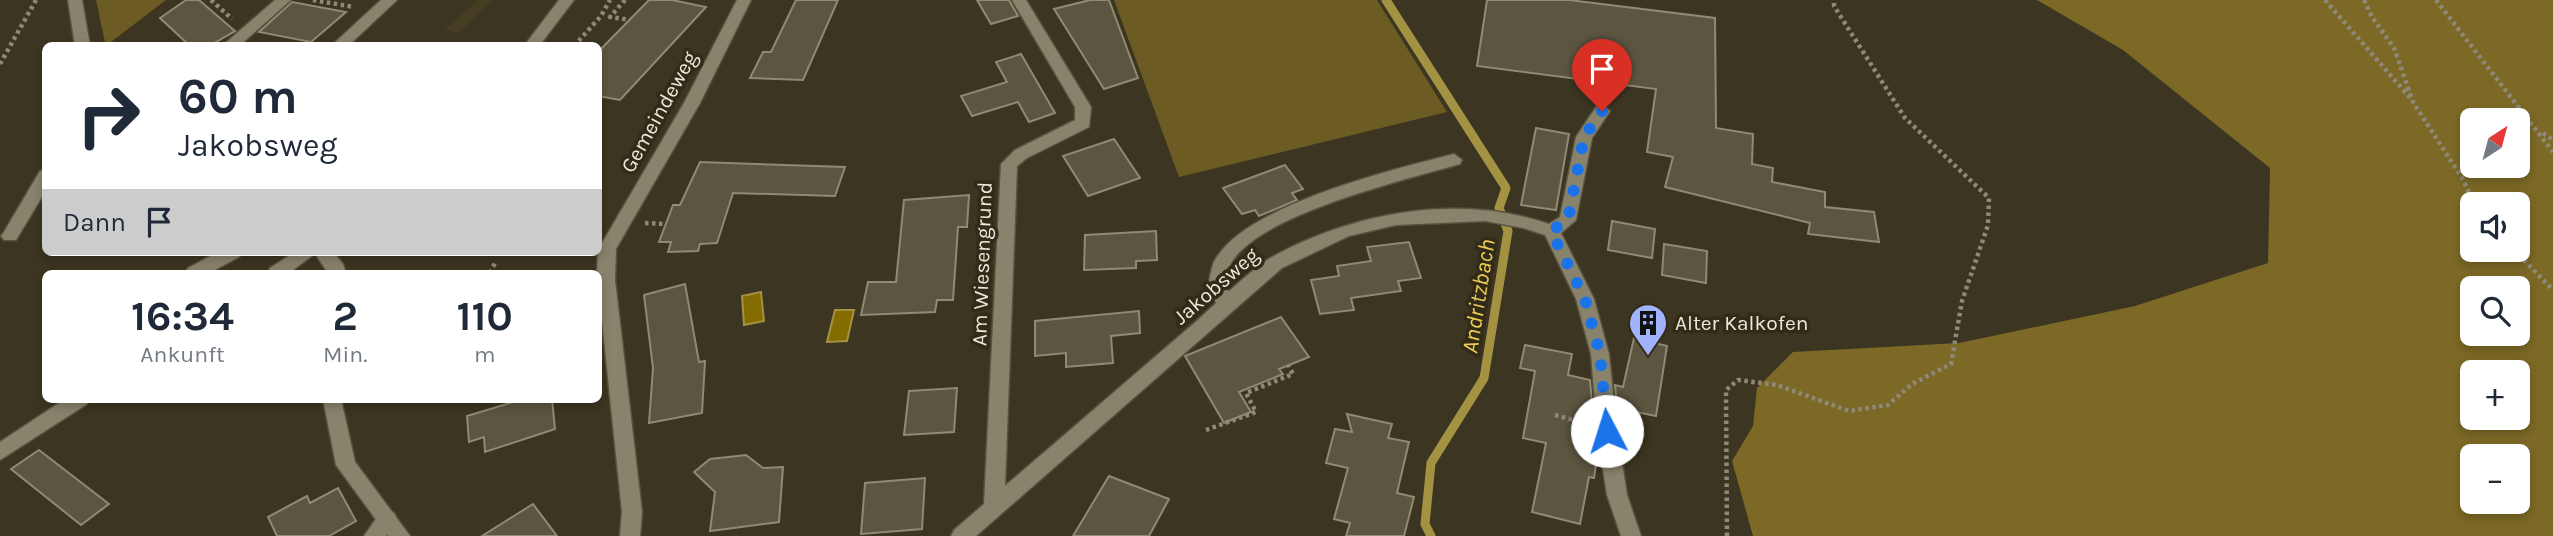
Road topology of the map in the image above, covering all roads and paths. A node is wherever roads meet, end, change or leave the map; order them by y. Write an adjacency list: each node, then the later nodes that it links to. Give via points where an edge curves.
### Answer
1 (36, 0): 24 (path)
2 (75, 0): 19 (street)
3 (211, 0): 18 (path)
4 (284, 0): 18 (street)
5 (313, 0): 16 (path)
6 (390, 0): 21 (street)
7 (567, 0): 22 (street)
8 (610, 0): 23 (path)
9 (625, 0): 17 (path, via 610,16)
10 (744, 0): 55 (street, Gemeindeweg, via 692,103 607,250 606,280 632,512)
11 (1019, 0): 51 (street, Am Wiesengrund, via 1083,107 1083,123 1009,164)
12 (1834, 0): 58 (path, via 1905,118 1989,198 1988,225 1962,301 1951,364 1912,384 1888,405 1849,411 1777,385 1738,380 1726,390)
13 (2325, 0): 25 (path)
14 (2364, 0): 25 (path, via 2369,16 2400,61)
15 (2436, 0): 27 (path)
16 (348, 6)
17 (630, 20)
18 (245, 32): 20 (street)
19 (82, 42)
20 (234, 42)
21 (343, 42)
22 (533, 42)
23 (578, 42)
24 (0, 64)
25 (2412, 101): 32 (path)
26 (1602, 111): 33 (street, via 1584,137 1568,220)
27 (2539, 131): 28 (path); 29 (path)
28 (2553, 140)
29 (2553, 152)
30 (1454, 160): 45 (street, via 1338,192 1237,243 1222,264 1217,285)
31 (42, 181): 34 (street)
32 (2470, 192)
33 (1551, 231): 45 (street, Jakobsweg, via 1485,215 1396,219 1345,231 1276,263); 57 (street, via 1585,299 1600,354 1617,495)
34 (10, 236)
35 (226, 256): 40 (street)
36 (303, 256): 41 (street)
37 (326, 256): 42 (street)
38 (496, 261): 43 (path)
39 (2526, 262): 44 (path)
40 (200, 270)
41 (281, 270)
42 (337, 270)
43 (492, 270)
44 (2553, 290)
45 (1226, 306): 51 (street, Jakobsweg)
46 (1288, 365): 49 (path, via 1293,374 1246,393 1256,412)
47 (74, 403): 50 (street)
48 (333, 403): 52 (street, via 346,464)
49 (1206, 430)
50 (0, 452)
51 (995, 507): 56 (street, Jakobsweg)
52 (387, 519): 53 (street); 54 (street)
53 (374, 536)
54 (401, 536)
55 (630, 536)
56 (961, 536)
57 (1631, 536)
58 (1727, 536)

